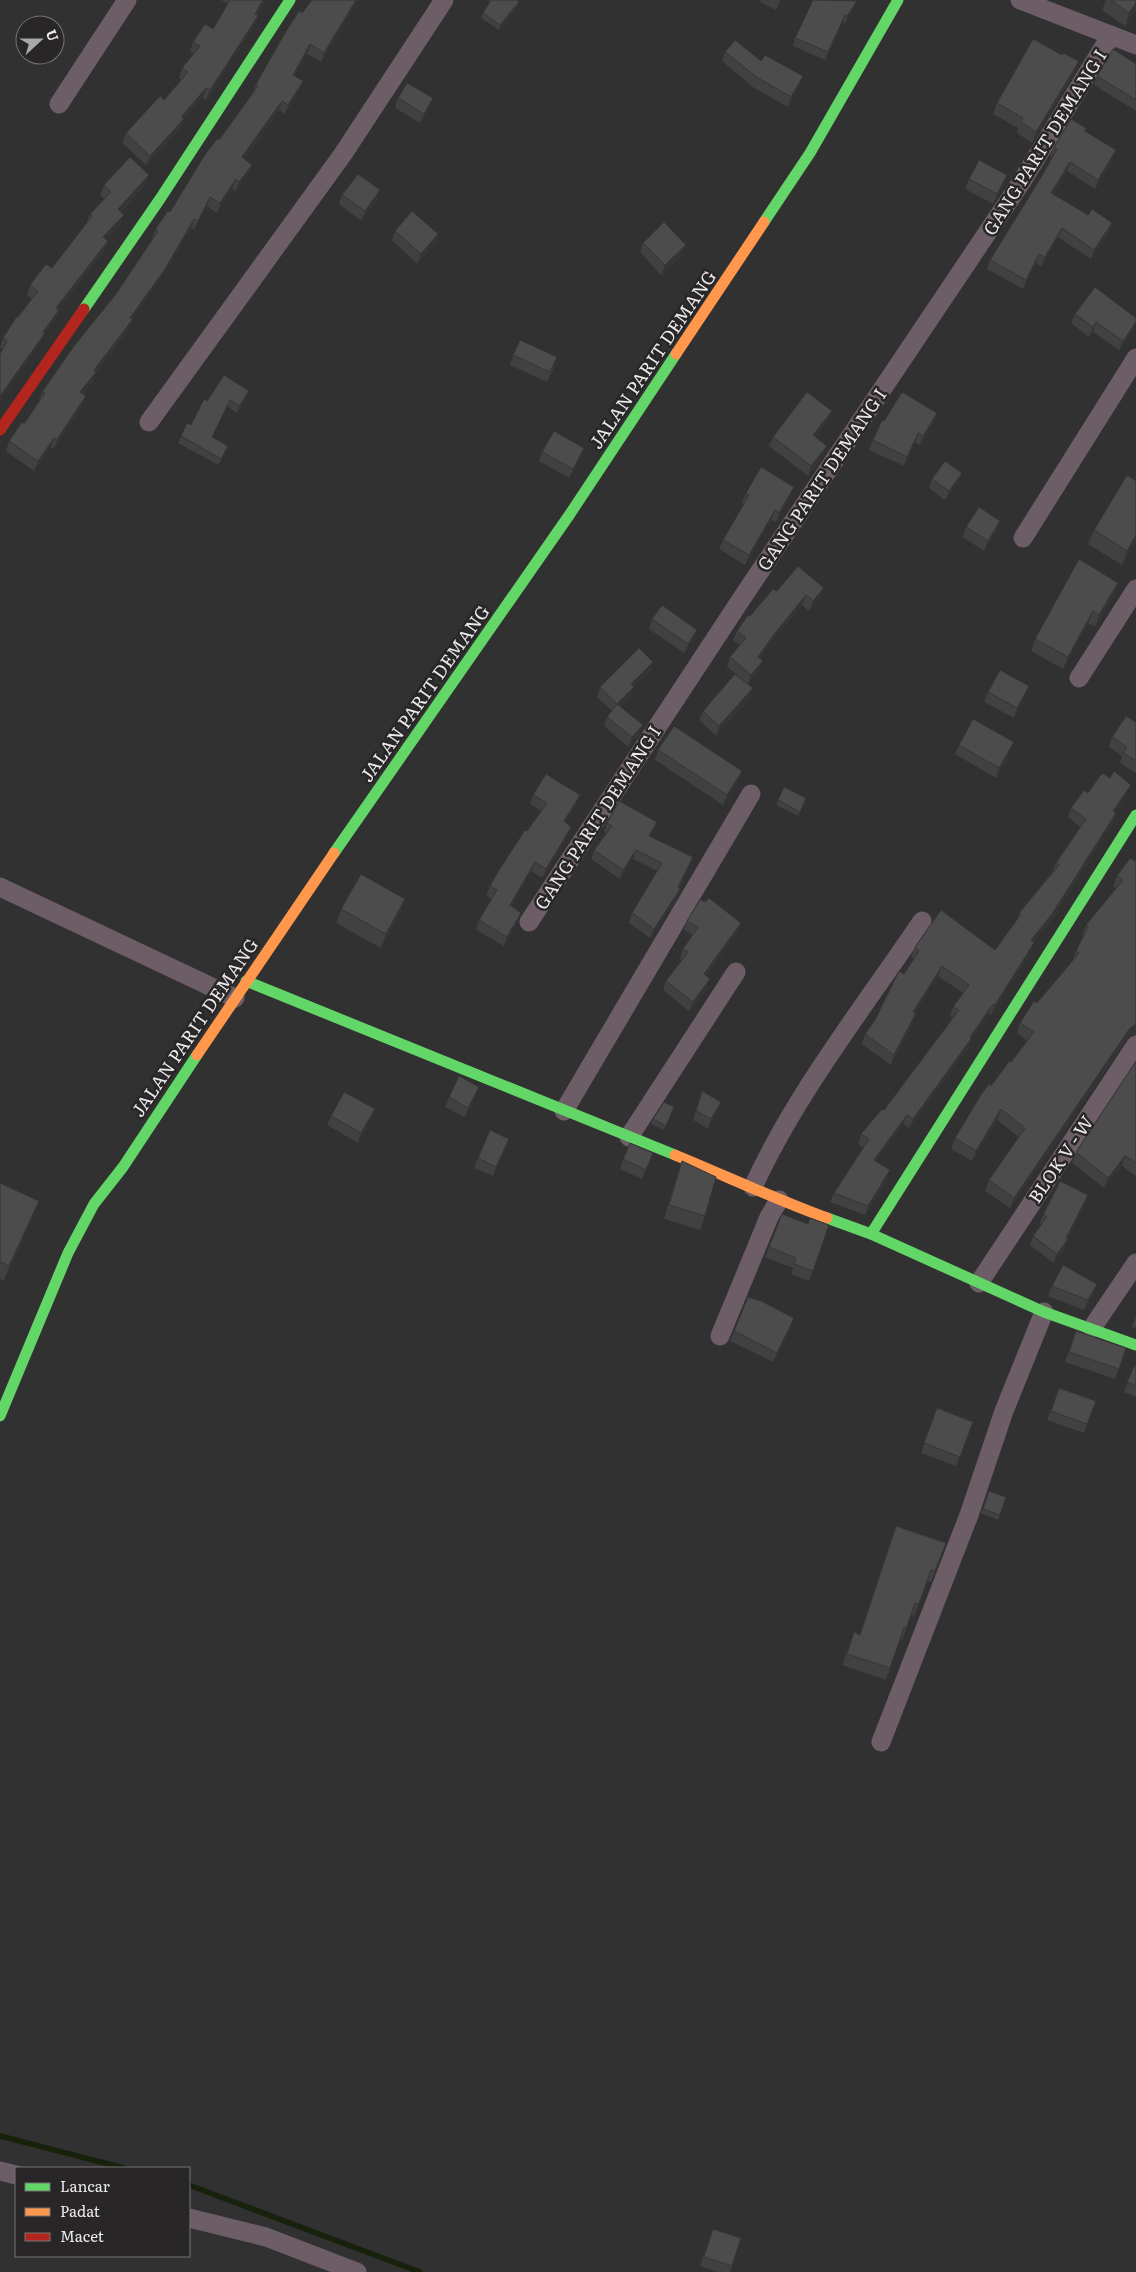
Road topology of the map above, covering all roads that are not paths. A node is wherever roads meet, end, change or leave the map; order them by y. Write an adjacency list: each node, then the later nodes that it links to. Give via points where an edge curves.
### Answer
1 (127, 0): 8 (street)
2 (290, 0): 11 (street, via 160,199)
3 (444, 0): 10 (street, via 343,154)
4 (898, 0): 21 (street, JALAN PARIT DEMANG, via 810,153 570,514)
5 (1020, 0): 6 (street)
6 (1111, 35): 7 (street); 19 (street, GANG PARIT DEMANG I, via 1022,181)
7 (1136, 45)
8 (59, 104)
9 (1136, 358): 12 (street)
10 (149, 422)
11 (0, 430)
12 (1022, 538)
13 (1136, 589): 14 (street)
14 (1079, 678)
15 (751, 794): 24 (street)
16 (1136, 815): 28 (street)
17 (0, 887): 22 (street)
18 (922, 921): 26 (street, via 804,1095)
19 (529, 922)
20 (736, 972): 25 (street)
21 (246, 981): 22 (street, JALAN PARIT DEMANG); 24 (street)
22 (235, 998): 35 (street, JALAN PARIT DEMANG, via 123,1167 94,1204 68,1254)
23 (1136, 1045): 30 (street, BLOK V - W)
24 (564, 1111): 25 (street)
25 (629, 1137): 26 (street)
26 (753, 1187): 27 (street)
27 (779, 1200): 28 (street); 33 (street)
28 (871, 1234): 30 (street)
29 (1136, 1263): 32 (street)
30 (981, 1278): 31 (street)
31 (1044, 1312): 32 (street); 36 (street)
32 (1092, 1328): 34 (street)
33 (720, 1336)
34 (1136, 1345)
35 (0, 1416)
36 (881, 1742)
37 (0, 2171): 38 (street)
38 (15, 2175)
39 (190, 2218): 40 (street, via 266,2237)
40 (357, 2272)

